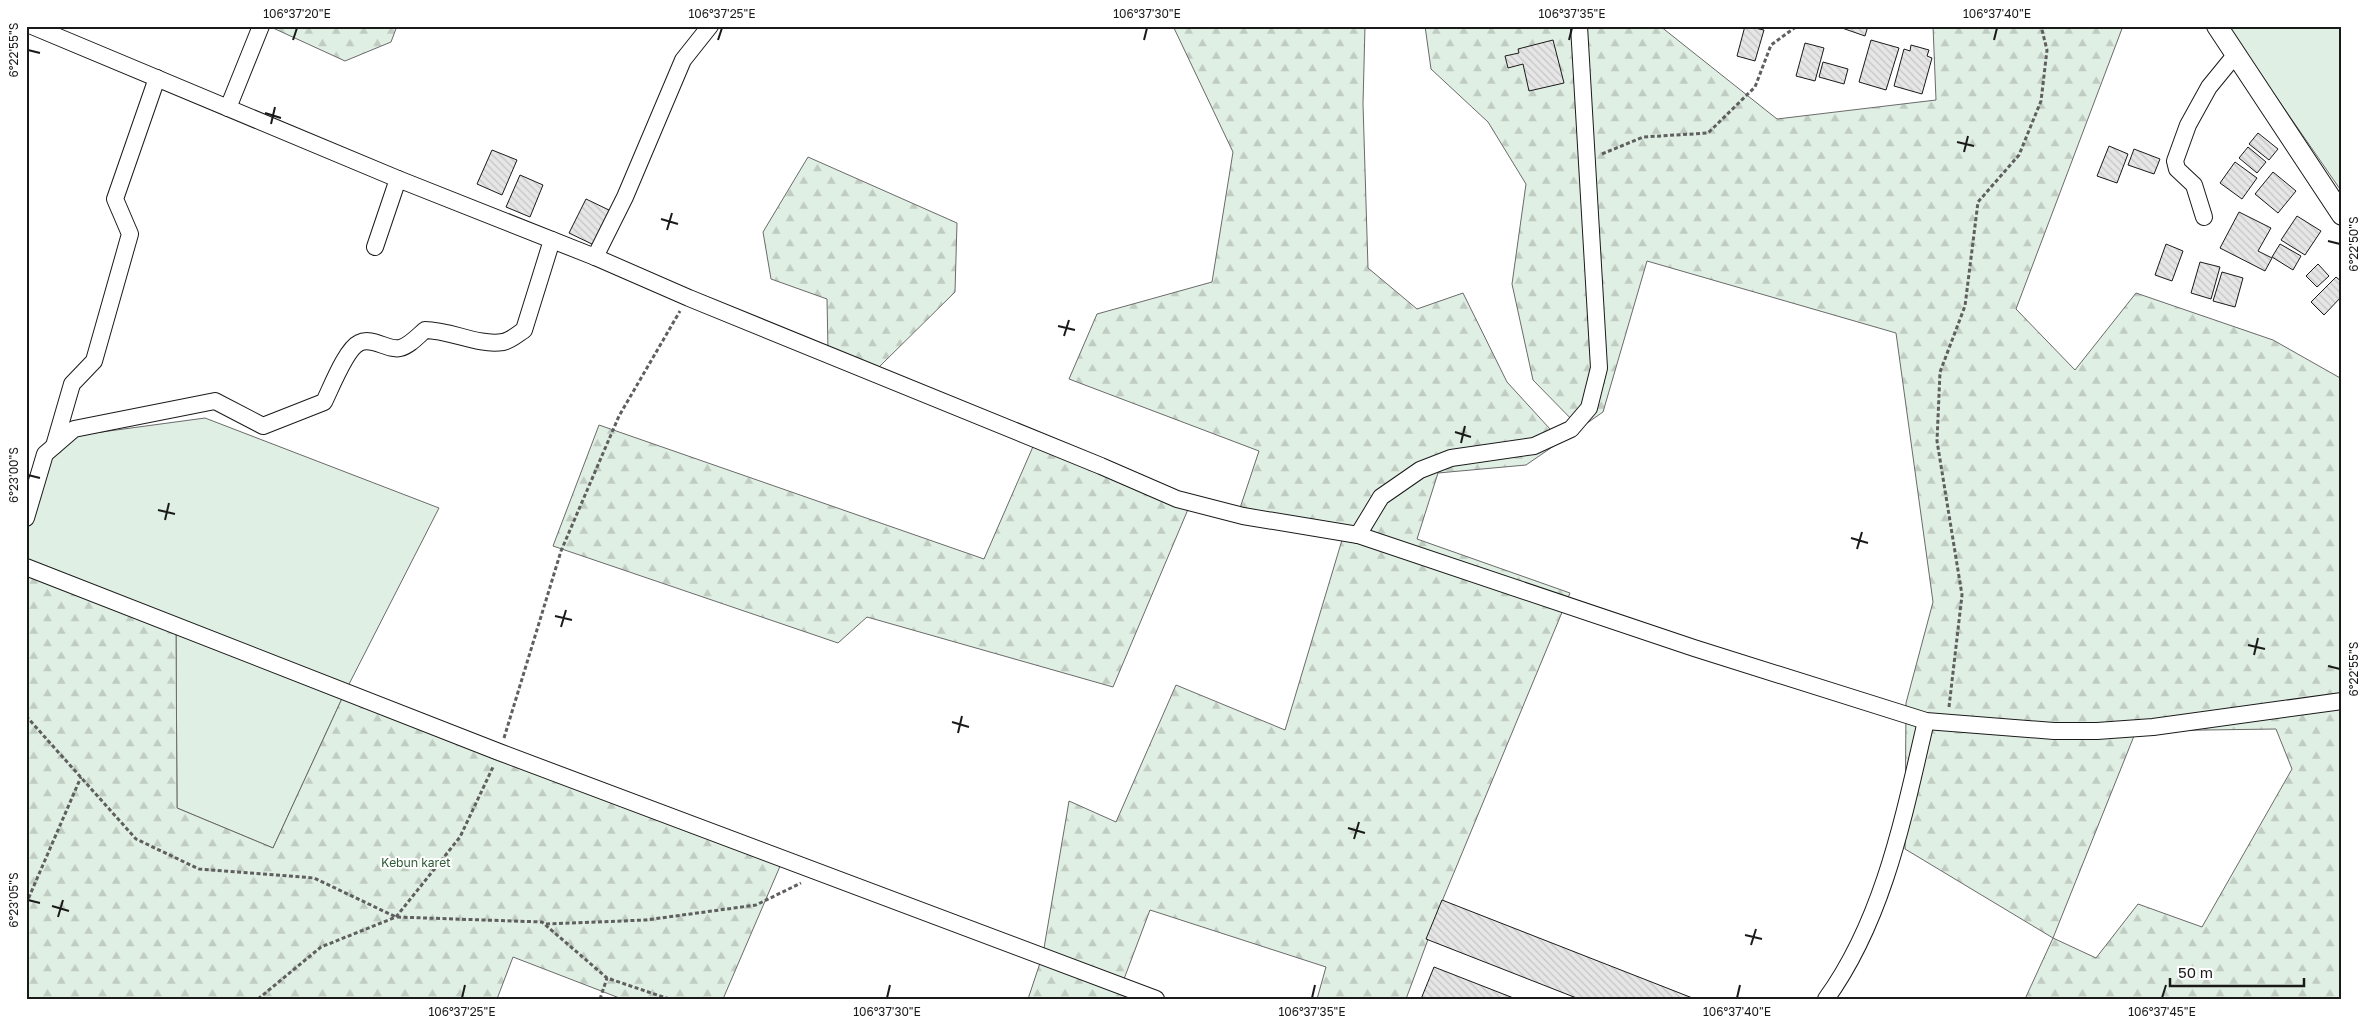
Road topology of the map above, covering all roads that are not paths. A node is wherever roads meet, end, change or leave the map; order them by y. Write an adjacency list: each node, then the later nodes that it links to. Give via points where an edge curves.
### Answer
1 (32, 26): 7 (street)
2 (261, 26): 8 (street)
3 (710, 26): 14 (street, via 683,60 625,197)
4 (1579, 26): 17 (street, via 1599,368 1589,408 1570,429 1534,446 1452,458 1420,470 1381,497)
5 (2218, 26): 6 (street)
6 (2236, 54): 10 (street); 11 (street, via 2209,87 2188,125 2175,161 2177,169 2194,185)
7 (157, 78): 8 (street); 15 (street, via 115,199 130,234 94,361 72,384)
8 (228, 108): 9 (street)
9 (398, 179): 12 (street); 13 (street)
10 (2342, 215)
11 (2204, 217)
12 (552, 240): 14 (street); 15 (street, via 524,330 505,342 425,330 399,349 368,341 359,342 350,352 324,402 263,426 215,401 74,429)
13 (375, 247)
14 (595, 257): 17 (street, via 1177,499 1243,516)
15 (54, 446): 16 (street, via 45,454)
16 (26, 518)
17 (1358, 535): 20 (street, via 1694,648)
18 (26, 567): 21 (street, via 499,752)
19 (2342, 701): 20 (street, via 2153,727 2097,731 2054,731)
20 (1926, 721): 22 (street, via 1898,840 1876,904 1839,981)
21 (1156, 999)
22 (1826, 999)

